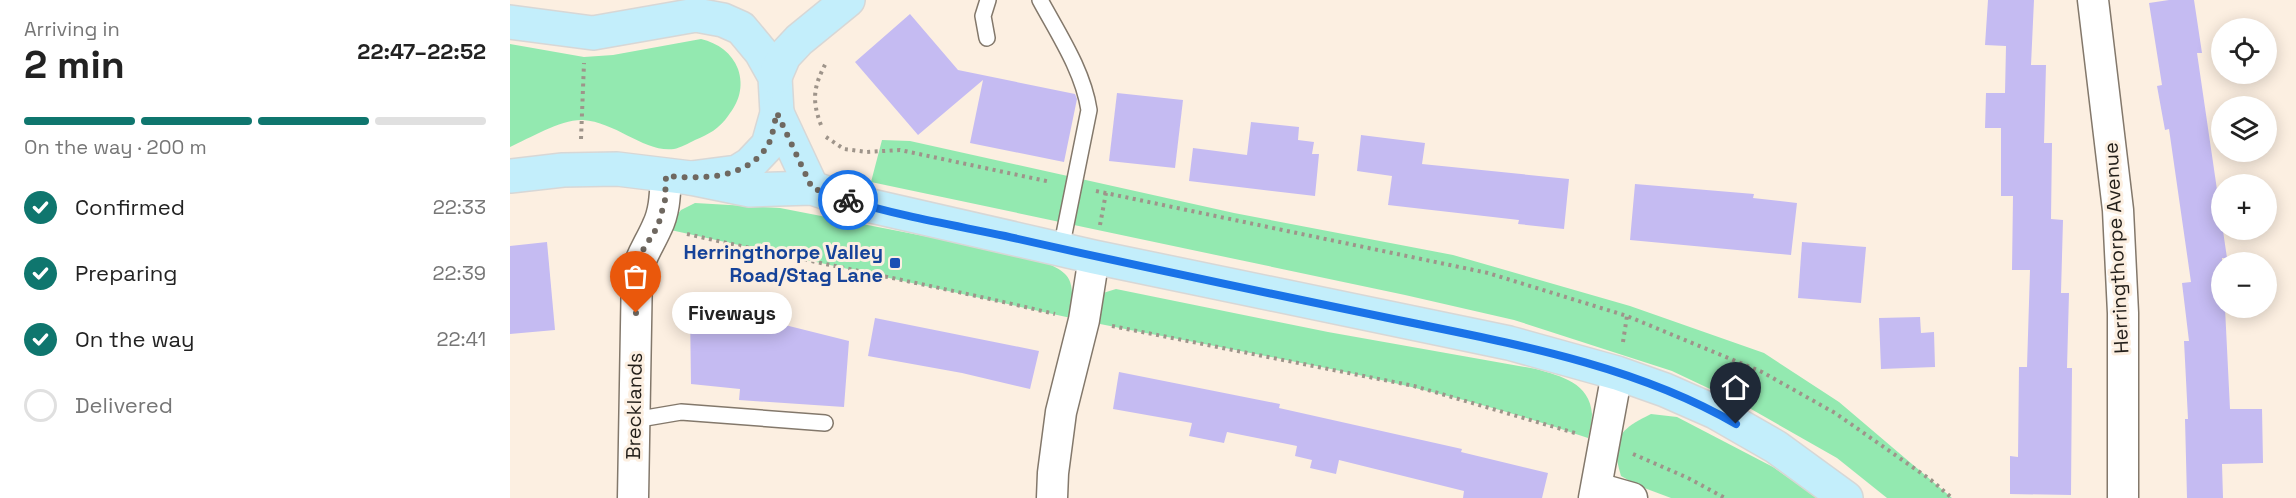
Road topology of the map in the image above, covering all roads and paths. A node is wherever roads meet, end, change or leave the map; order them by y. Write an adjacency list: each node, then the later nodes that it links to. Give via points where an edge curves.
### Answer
1 (740, 0): 6 (main road)
2 (848, 0): 8 (main road)
3 (988, 0): 10 (lane, via 983,16)
4 (1040, 0): 16 (lane, via 1087,96 1089,111)
5 (2093, 0): 33 (street, Herringthorpe Avenue, via 2118,222 2123,314)
6 (696, 15): 9 (main road); 11 (main road, via 741,28)
7 (510, 22): 9 (main road)
8 (814, 27): 11 (main road, via 784,56); 16 (path, via 834,48 818,77 813,98 826,139 844,149 900,150)
9 (593, 33): 13 (path, via 584,57)
10 (987, 38)
11 (775, 77): 12 (main road)
12 (777, 113): 15 (main road, via 768,145 750,164 737,172); 17 (main road)
13 (581, 170): 14 (main road); 15 (main road)
14 (510, 176)
15 (678, 177): 17 (main road, via 750,190); 18 (street, Brecklands, via 665,200)
16 (1074, 187): 19 (lane); 32 (path, via 1488,273 1627,316 1762,372 1836,413)
17 (812, 188): 19 (main road, via 854,202)
18 (658, 226): 21 (path); 23 (street, Brecklands, via 643,250 637,270)
19 (1061, 249): 20 (main road)
20 (1094, 257): 21 (street); 22 (main road, via 1509,343)
21 (1084, 320): 25 (path, via 1414,386 1549,424); 28 (street, via 1061,412)
22 (1617, 373): 25 (street); 31 (main road, via 1715,412 1776,447)
23 (634, 420): 24 (lane, via 681,412); 27 (street, Brecklands)
24 (825, 423)
25 (1604, 444): 26 (street); 30 (path, via 1653,461)
26 (1595, 493): 29 (street)
27 (633, 498)
28 (1052, 498)
29 (1632, 498)
30 (1725, 498)
31 (1846, 498)
32 (1952, 498)
33 (2123, 498)

